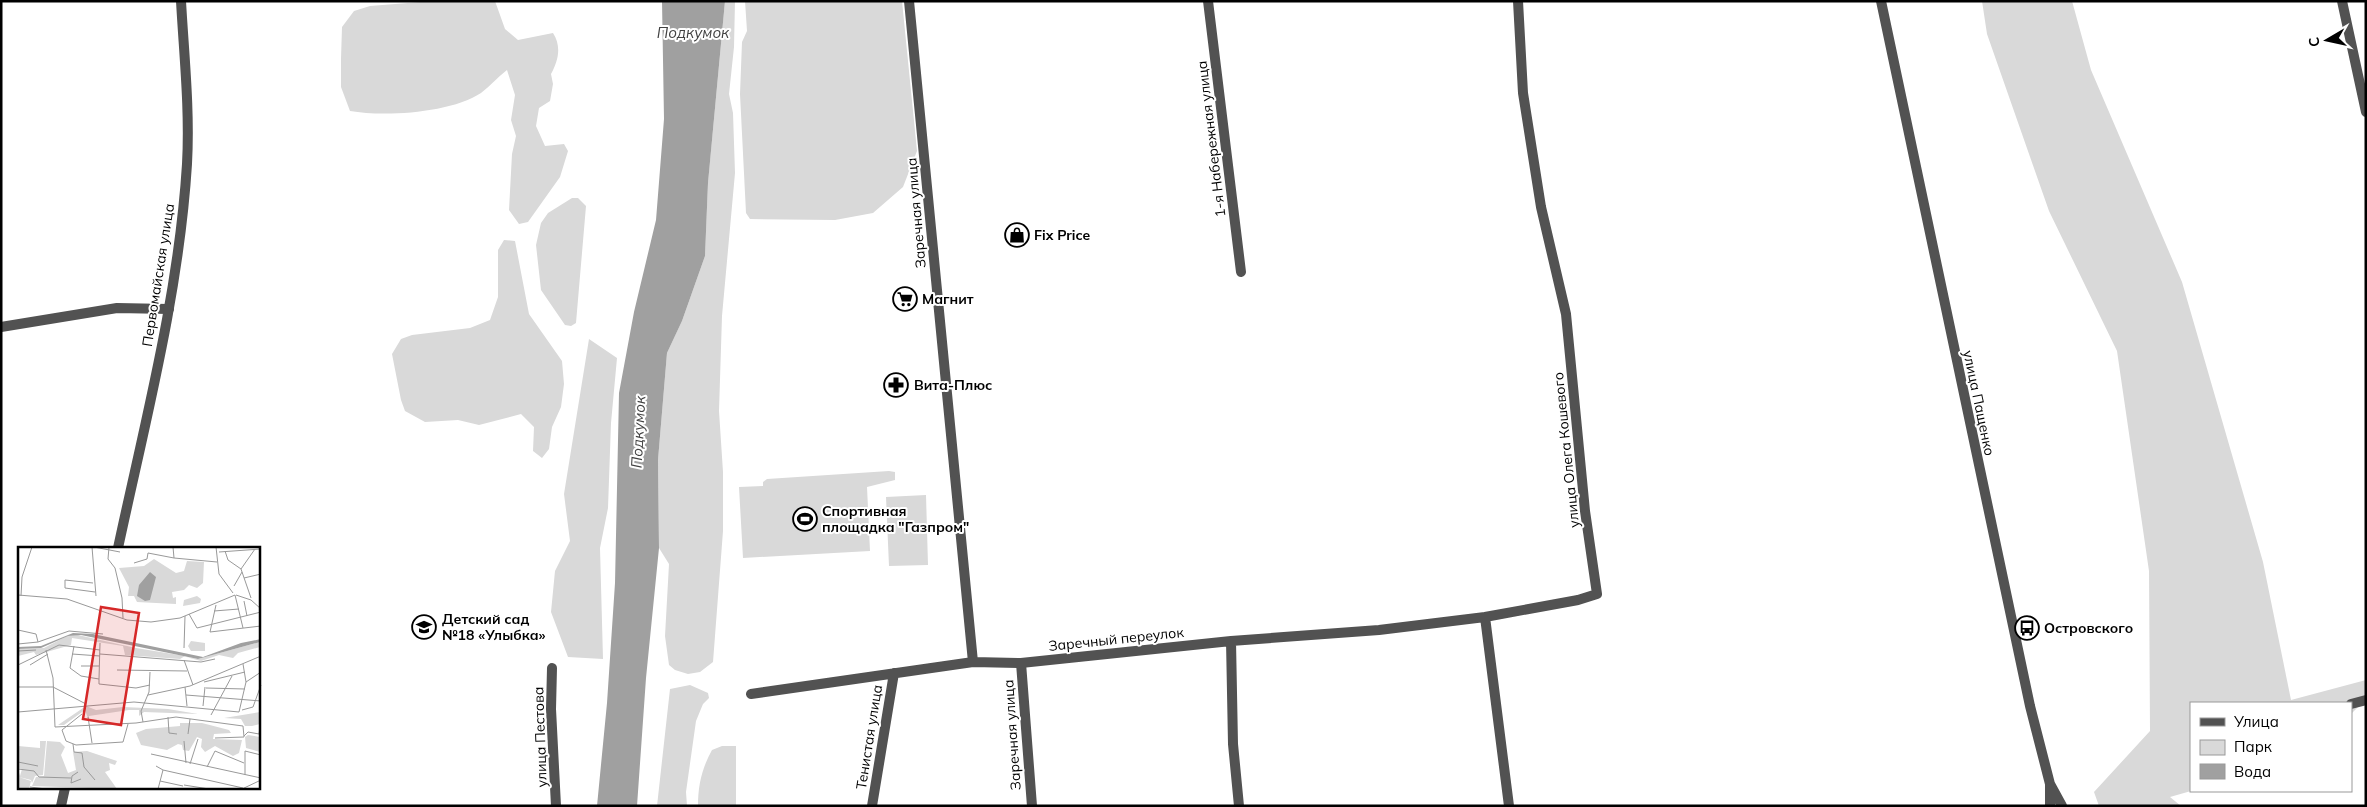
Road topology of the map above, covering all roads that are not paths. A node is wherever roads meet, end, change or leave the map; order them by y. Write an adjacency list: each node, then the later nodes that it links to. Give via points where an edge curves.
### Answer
1 (181, 1): 9 (street, Первомайская улица, via 187,163)
2 (909, 1): 14 (street, Заречная улица)
3 (1208, 1): 8 (street, 1-я Набережная улица)
4 (1518, 1): 12 (street, улица Олега Кошевого, via 1523,92 1541,208 1566,314 1597,594)
5 (1881, 1): 21 (street, улица Пащенко, via 2011,621)
6 (2342, 1): 7 (street)
7 (2366, 112)
8 (1241, 272)
9 (169, 309): 10 (street, via 117,308); 11 (street, Первомайская улица)
10 (1, 327)
11 (118, 547)
12 (1485, 617): 13 (street, Заречный переулок, via 1379,630); 28 (street)
13 (1231, 641): 15 (street, Заречный переулок); 27 (street, via 1232,744)
14 (973, 662): 15 (street, Заречный переулок); 17 (street, Заречный переулок)
15 (1021, 662): 26 (street, Заречная улица)
16 (552, 668): 24 (street, улица Пестова)
17 (894, 673): 18 (street, Заречный переулок); 25 (street, Тенистая улица)
18 (751, 694)
19 (2366, 700): 20 (street)
20 (2352, 704)
21 (2050, 784): 29 (street); 30 (street, улица Пащенко)
22 (65, 790): 23 (street)
23 (61, 806)
24 (556, 806)
25 (872, 806)
26 (1032, 806)
27 (1239, 806)
28 (1509, 806)
29 (2050, 806)
30 (2062, 806)

